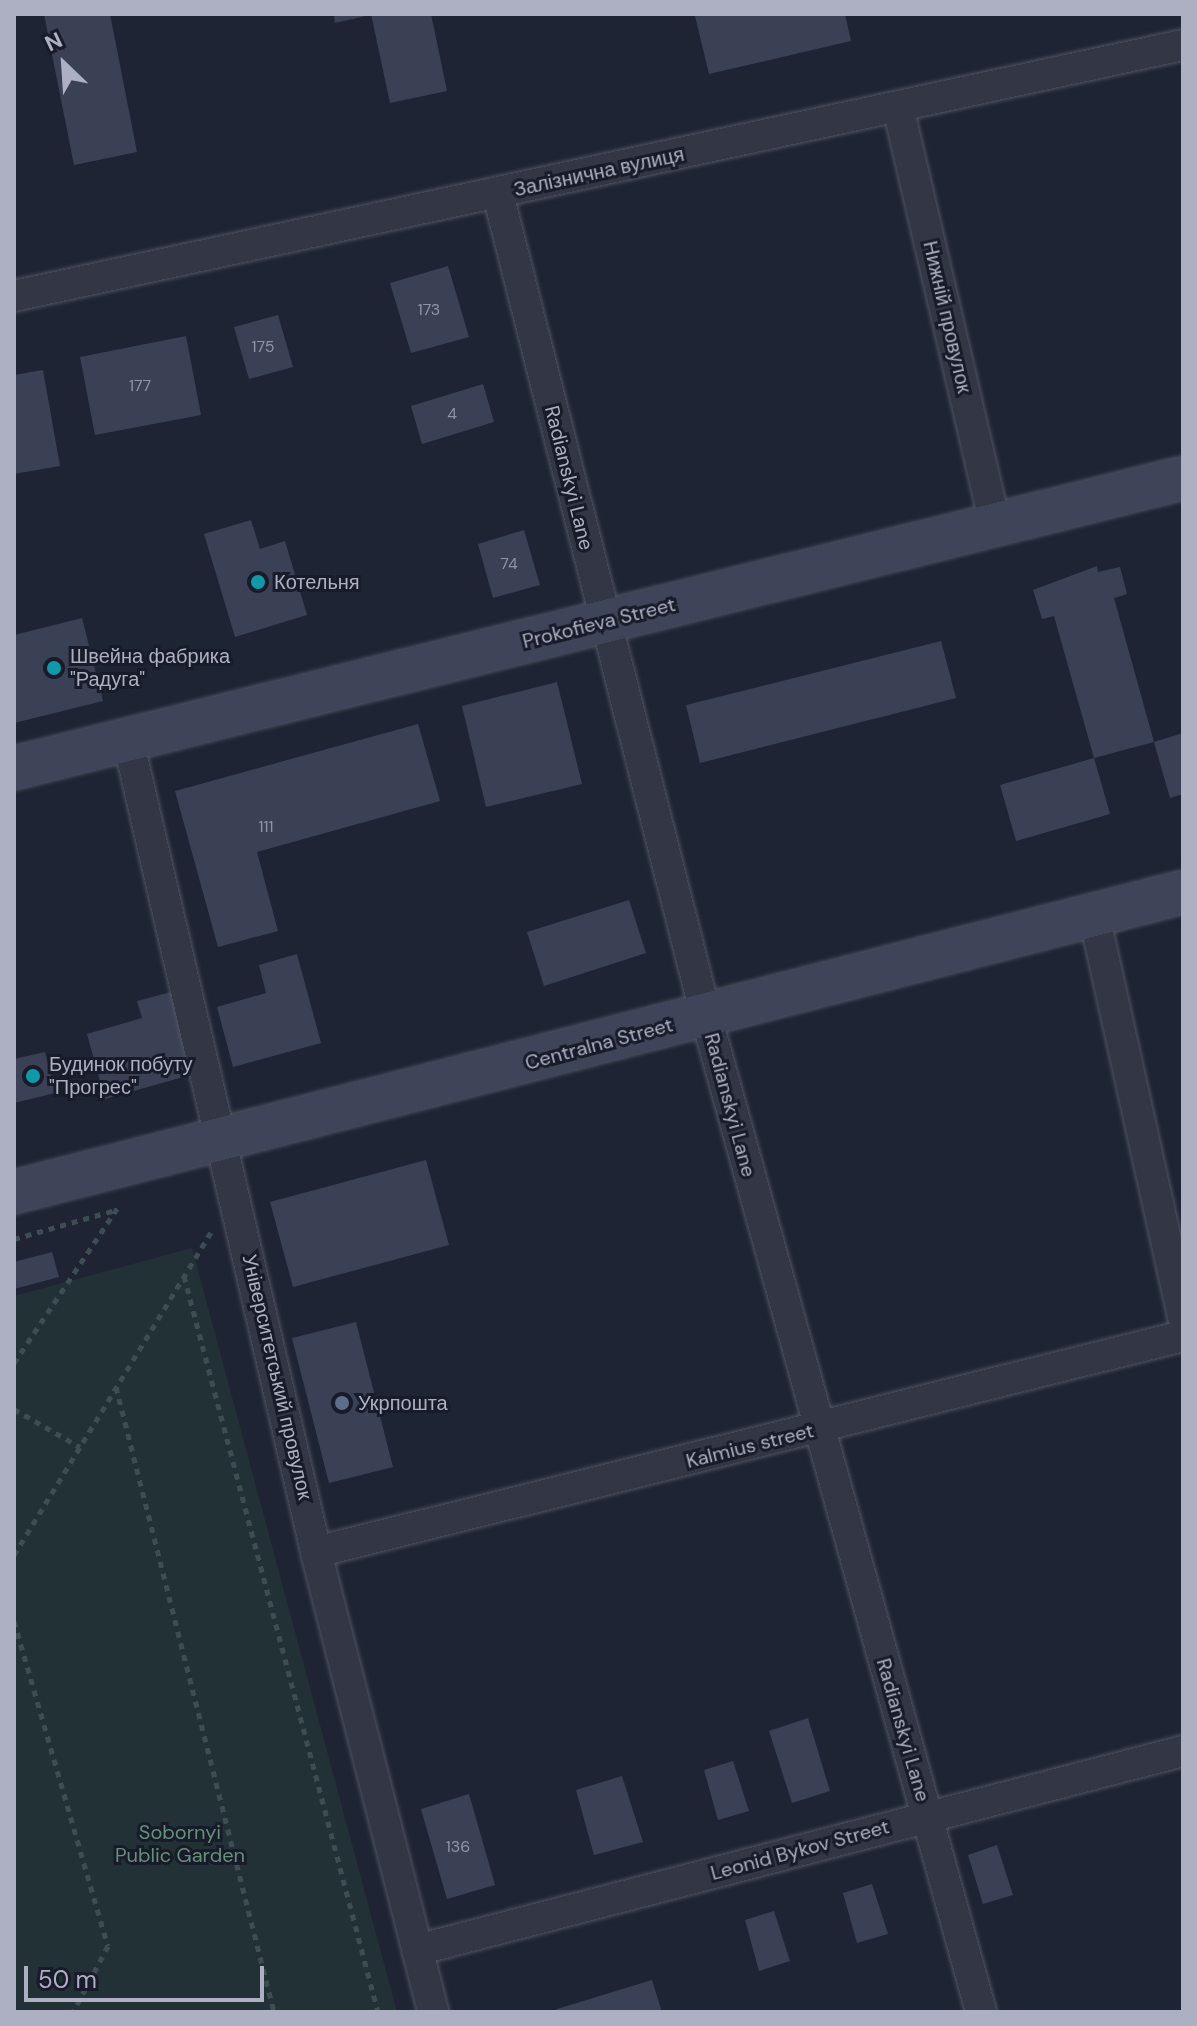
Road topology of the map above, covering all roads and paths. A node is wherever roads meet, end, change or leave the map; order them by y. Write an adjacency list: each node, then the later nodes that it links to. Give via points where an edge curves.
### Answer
1 (1183, 45): 2 (street, Залізнична вулиця)
2 (898, 107): 3 (street, Залізнична вулиця); 6 (street, Нижній провулок)
3 (498, 194): 4 (street, Залізнична вулиця); 7 (street, Radianskyi Lane)
4 (14, 296)
5 (1183, 478): 6 (street, Prokofieva Street)
6 (996, 527): 7 (street, Prokofieva Street)
7 (605, 621): 8 (street, Prokofieva Street); 12 (street, Radianskyi Lane)
8 (128, 740): 9 (street, Prokofieva Street); 13 (street, Університетський провулок)
9 (14, 768)
10 (1183, 892): 11 (street, Centralna Street)
11 (1094, 915): 12 (street, Centralna Street); 20 (street)
12 (706, 1016): 13 (street, Centralna Street); 25 (street, Radianskyi Lane)
13 (224, 1139): 14 (street, Centralna Street); 16 (street, Університетський провулок)
14 (151, 1157): 15 (street, Centralna Street); 17 (path)
15 (14, 1192)
16 (236, 1192): 19 (path); 27 (street, Університетський провулок)
17 (116, 1210): 18 (path); 22 (path)
18 (14, 1239)
19 (184, 1276): 23 (path); 35 (path)
20 (1183, 1317)
21 (1183, 1336): 25 (street, Kalmius street)
22 (14, 1363)
23 (116, 1387): 26 (path); 34 (path)
24 (14, 1409): 26 (path)
25 (818, 1429): 27 (street, Kalmius street); 31 (street, Radianskyi Lane)
26 (80, 1447): 28 (path)
27 (316, 1552): 32 (street, Університетський провулок)
28 (14, 1555)
29 (14, 1621): 33 (path, via 108,1946)
30 (1183, 1751): 31 (street, Leonid Bykov Street)
31 (928, 1817): 32 (street, Leonid Bykov Street); 37 (street, Radianskyi Lane)
32 (417, 1950): 36 (street, Університетський провулок)
33 (73, 2012)
34 (274, 2012)
35 (378, 2012)
36 (433, 2012)
37 (981, 2012)

